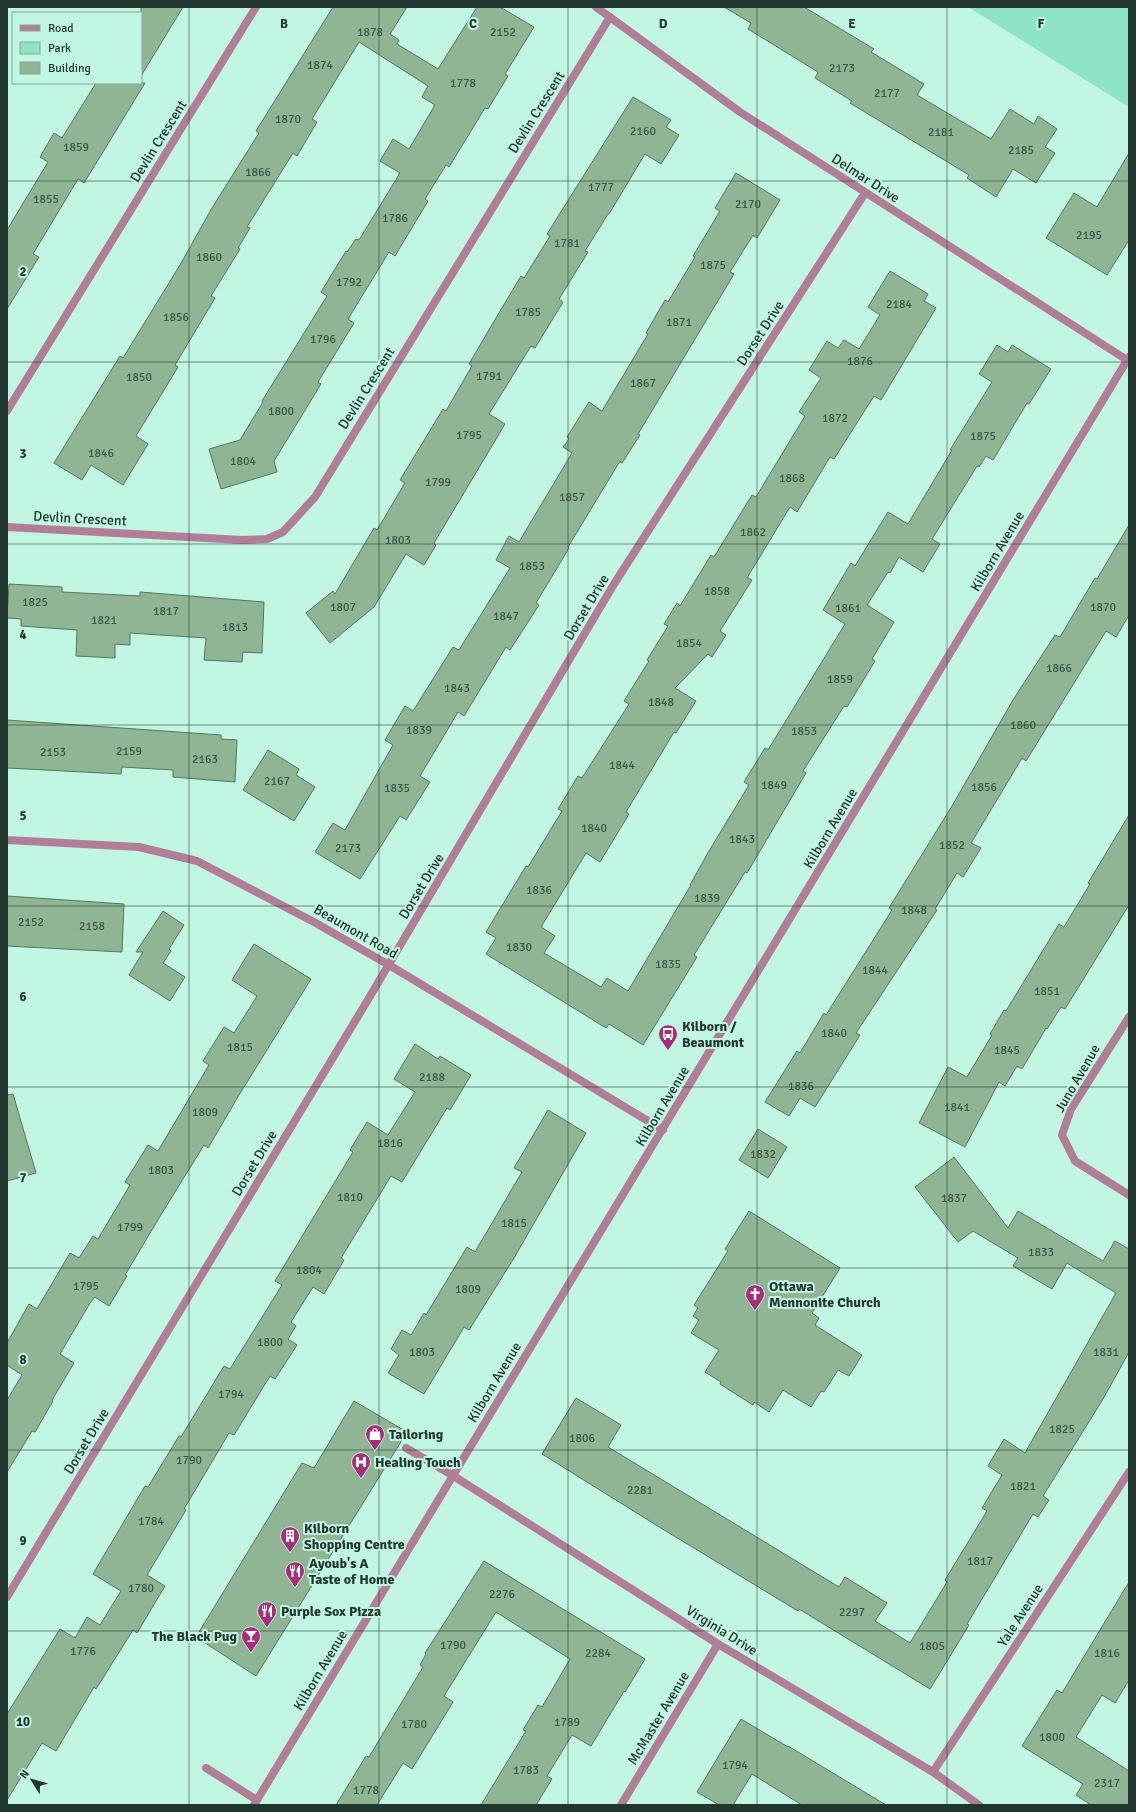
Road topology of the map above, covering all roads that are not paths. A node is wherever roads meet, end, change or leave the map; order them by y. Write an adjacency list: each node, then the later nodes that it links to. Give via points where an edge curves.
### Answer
1 (256, 7): 6 (street, Devlin Crescent)
2 (596, 7): 3 (street, Delmar Drive)
3 (610, 17): 4 (street, Delmar Drive, via 740,112); 7 (street, Devlin Crescent, via 315,497 283,532 267,539 242,540)
4 (865, 193): 5 (street, Delmar Drive); 9 (street, Dorset Drive, via 614,584)
5 (1128, 359): 11 (street, Kilborn Avenue)
6 (7, 411)
7 (7, 527)
8 (7, 840): 9 (street, Beaumont Road, via 139,847 197,861 314,922)
9 (389, 965): 11 (street, Beaumont Road); 16 (street, Dorset Drive)
10 (1129, 1017): 12 (street, Juno Avenue, via 1071,1109 1062,1135 1075,1161)
11 (663, 1130): 15 (street, Kilborn Avenue)
12 (1129, 1195)
13 (406, 1448): 15 (street, Virginia Drive)
14 (1129, 1472): 19 (street, Yale Avenue)
15 (452, 1474): 17 (street, Virginia Drive); 20 (street, Kilborn Avenue)
16 (7, 1597)
17 (718, 1644): 19 (street, Virginia Drive); 21 (street, McMaster Avenue)
18 (206, 1768): 20 (street)
19 (933, 1772): 22 (street, Virginia Drive)
20 (255, 1802)
21 (620, 1805)
22 (980, 1805)

